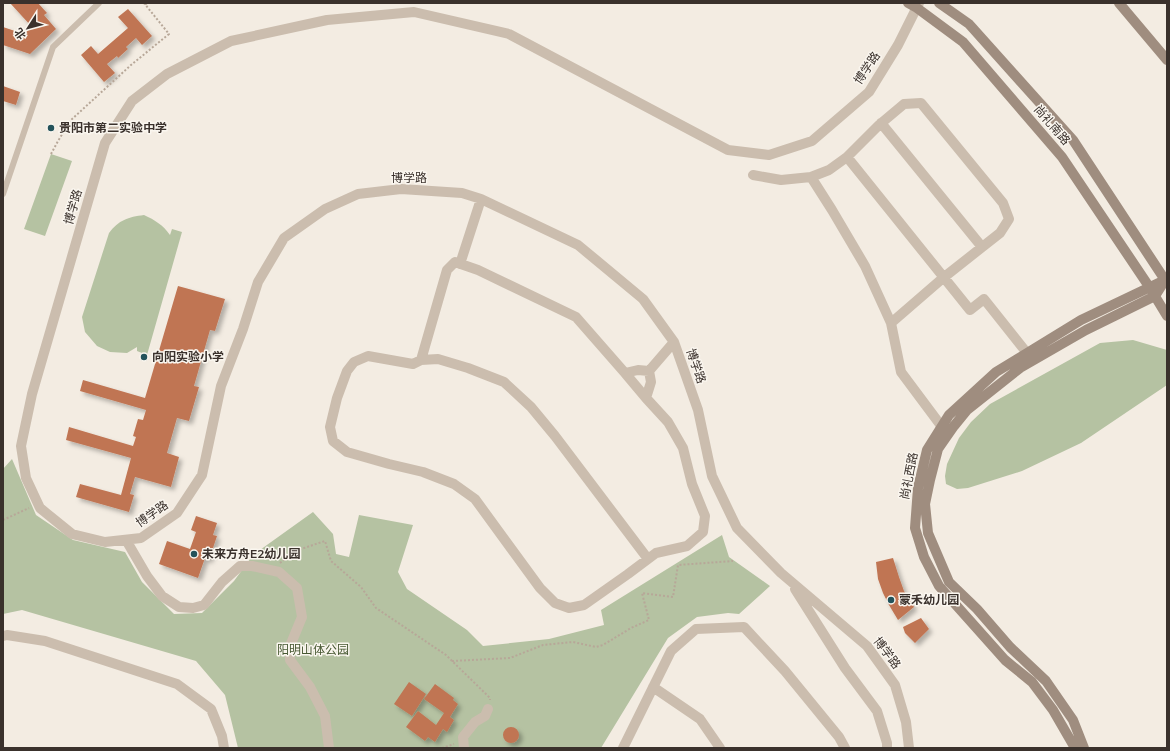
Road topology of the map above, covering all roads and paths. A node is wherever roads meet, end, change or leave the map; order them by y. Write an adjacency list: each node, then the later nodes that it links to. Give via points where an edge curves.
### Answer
1 (99, 3): 14 (lane, via 53,48)
2 (149, 3): 6 (path)
3 (908, 3): 7 (street, 尚礼南路)
4 (939, 3): 19 (street, 尚礼南路, via 970,24 1073,140)
5 (1119, 3): 8 (street)
6 (144, 4): 10 (path, via 169,34 71,120)
7 (918, 5): 20 (street, 尚礼南路, via 964,42 1062,157); 30 (street, 博学路, via 898,45 868,92 812,141 769,155 728,150 509,34 414,12 327,20 231,41 167,74 132,101 105,143 32,394 21,446 26,478)
8 (1167, 60)
9 (881, 123): 11 (street); 16 (street); 16 (street, via 904,104 921,103 1003,203 1009,219 1000,233)
10 (51, 154)
11 (847, 158): 13 (street, via 829,170); 18 (street)
12 (753, 175): 13 (street, via 781,180)
13 (811, 177): 22 (street, via 865,266)
14 (3, 194)
15 (480, 199): 17 (street); 23 (street, 博学路, via 578,245 643,299); 32 (street, 博学路, via 462,193 401,189 358,194 325,209 284,238 258,282 221,386 202,475 177,513 141,538)
16 (982, 247): 18 (street)
17 (460, 264): 25 (street, via 455,262 448,270); 27 (street, via 478,270 576,317)
18 (944, 278): 22 (street); 24 (street, via 970,310 984,299)
19 (1166, 281): 20 (street)
20 (1153, 292): 21 (street, 尚礼南路); 24 (street, 尚礼西路, via 1081,320); 50 (street, 尚礼西路, via 1020,368 967,410 938,449 925,504 928,533 949,582 1046,681 1072,720)
21 (1167, 316)
22 (891, 323): 29 (street, via 901,372)
23 (674, 342): 26 (street); 36 (street, 博学路, via 698,410 712,476 737,528)
24 (1027, 353): 29 (street, 尚礼西路, via 996,372 949,415)
25 (421, 360): 33 (street, via 438,359 504,382 531,407 555,436); 33 (street, via 413,364 368,356 354,362 347,371 337,398 330,427 333,441 347,452 423,472 454,484 475,499 540,588 555,603 569,608 584,604)
26 (649, 371): 27 (street); 28 (street, via 651,382)
27 (625, 373): 28 (street)
28 (646, 398): 33 (street, via 668,422 683,448 692,484 705,516 703,532 687,546 656,553)
29 (942, 427): 49 (street, 尚礼西路, via 927,450 918,488 915,528 924,557 939,586 1005,660 1032,682)
30 (38, 504): 31 (path); 32 (street, 博学路, via 72,534 105,542)
31 (3, 520)
32 (126, 540): 35 (street, via 162,596 179,607 193,608 204,605 222,582 240,566)
33 (648, 560)
34 (733, 561): 38 (path, via 678,565 673,597 642,593 649,620 630,628 603,646 574,642 542,645 510,658)
35 (271, 570): 38 (path, via 294,551 325,541 331,561 360,587 376,608); 42 (street, via 279,572 297,588 302,617 290,646 290,660 310,687 325,716)
36 (788, 580): 47 (street, via 845,668 877,711); 48 (street, 博学路, via 867,646 895,685 906,722)
37 (3, 636): 41 (street, via 45,641 177,684 211,709)
38 (452, 661): 40 (path, via 490,698)
39 (653, 687): 44 (street); 45 (street, via 700,720); 46 (street, via 671,651 696,629 744,627 785,671 839,737)
40 (488, 709): 43 (street, via 485,716 475,722 463,737)
41 (224, 748)
42 (329, 748)
43 (464, 748)
44 (623, 748)
45 (720, 748)
46 (845, 748)
47 (887, 748)
48 (909, 748)
49 (1076, 748)
50 (1084, 748)

